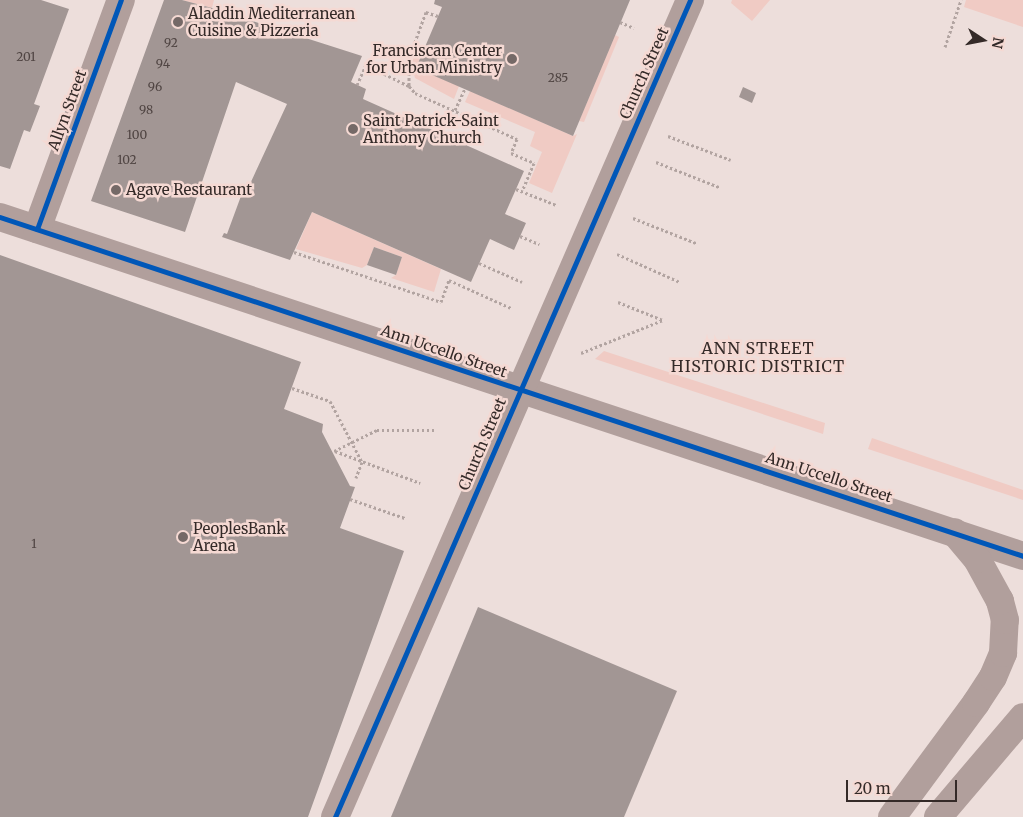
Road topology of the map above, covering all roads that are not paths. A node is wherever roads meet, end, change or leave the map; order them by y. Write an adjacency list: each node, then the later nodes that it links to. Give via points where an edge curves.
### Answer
1 (121, 0): 4 (street, Allyn Street)
2 (690, 0): 5 (street, Church Street)
3 (0, 217): 4 (street, Ann Uccello Street)
4 (37, 229): 5 (street, Ann Uccello Street)
5 (520, 390): 6 (street, Ann Uccello Street); 9 (street, Church Street)
6 (954, 532): 7 (street, Ann Uccello Street); 10 (street, via 977,559 1000,601 1006,620 1003,653 993,677 976,703)
7 (1023, 556)
8 (1023, 717): 11 (street)
9 (335, 817)
10 (892, 817)
11 (938, 817)

